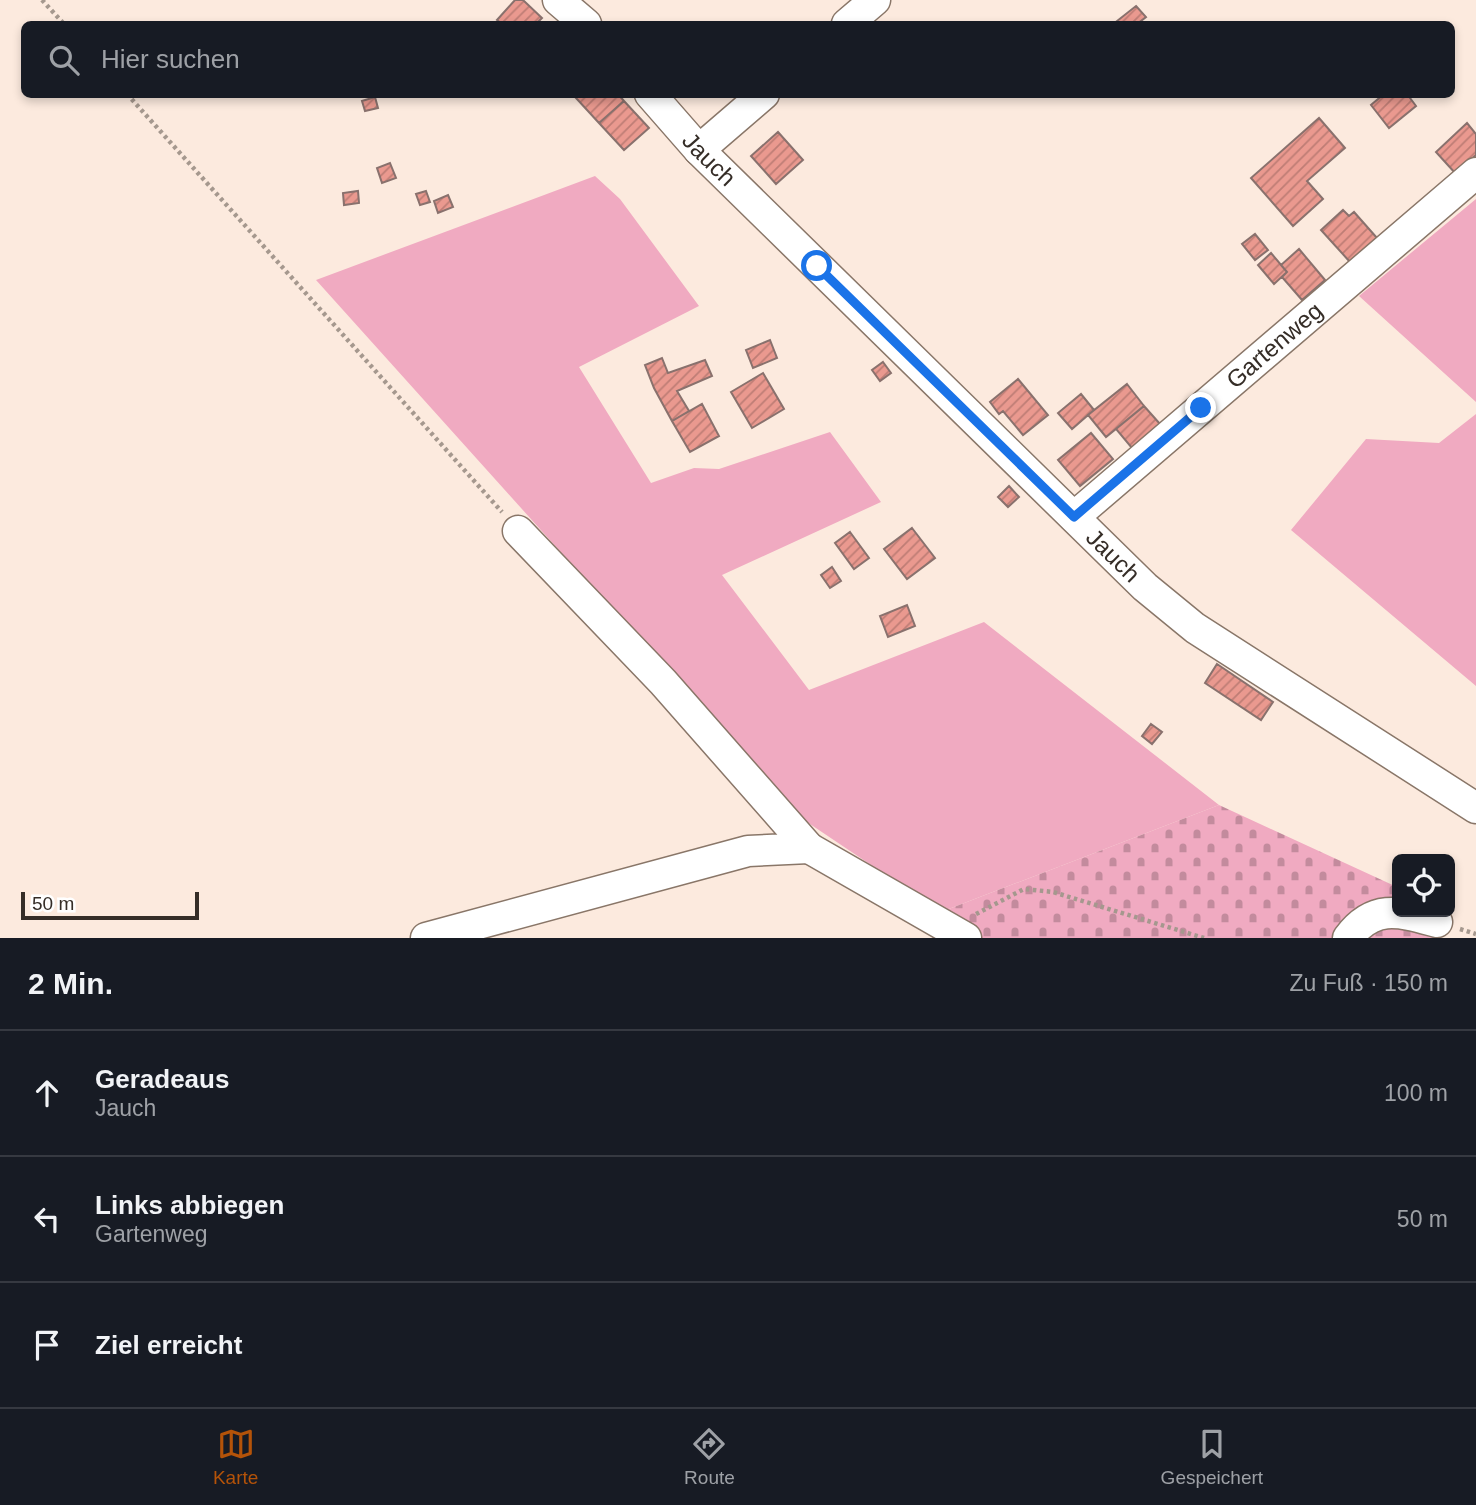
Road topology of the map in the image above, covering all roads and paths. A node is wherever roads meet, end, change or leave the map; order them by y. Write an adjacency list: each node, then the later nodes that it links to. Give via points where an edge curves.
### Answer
1 (42, 0): 4 (path)
2 (558, 0): 5 (street)
3 (875, 0): 6 (street)
4 (61, 21)
5 (582, 21)
6 (850, 21)
7 (131, 98): 13 (path)
8 (654, 98): 10 (street, Jauch)
9 (759, 98): 10 (street)
10 (699, 150): 12 (street, Jauch)
11 (1476, 173): 12 (street, Gartenweg)
12 (1074, 517): 14 (street, Jauch, via 1145,587 1195,628)
13 (519, 531): 15 (street, via 663,682)
14 (1476, 808)
15 (809, 848): 17 (street); 18 (street, via 748,851)
16 (1437, 922): 20 (street, via 1379,913 1360,923)
17 (957, 933): 19 (path, via 1024,889 1053,892)
18 (426, 938)
19 (1204, 938)
20 (1348, 938)

